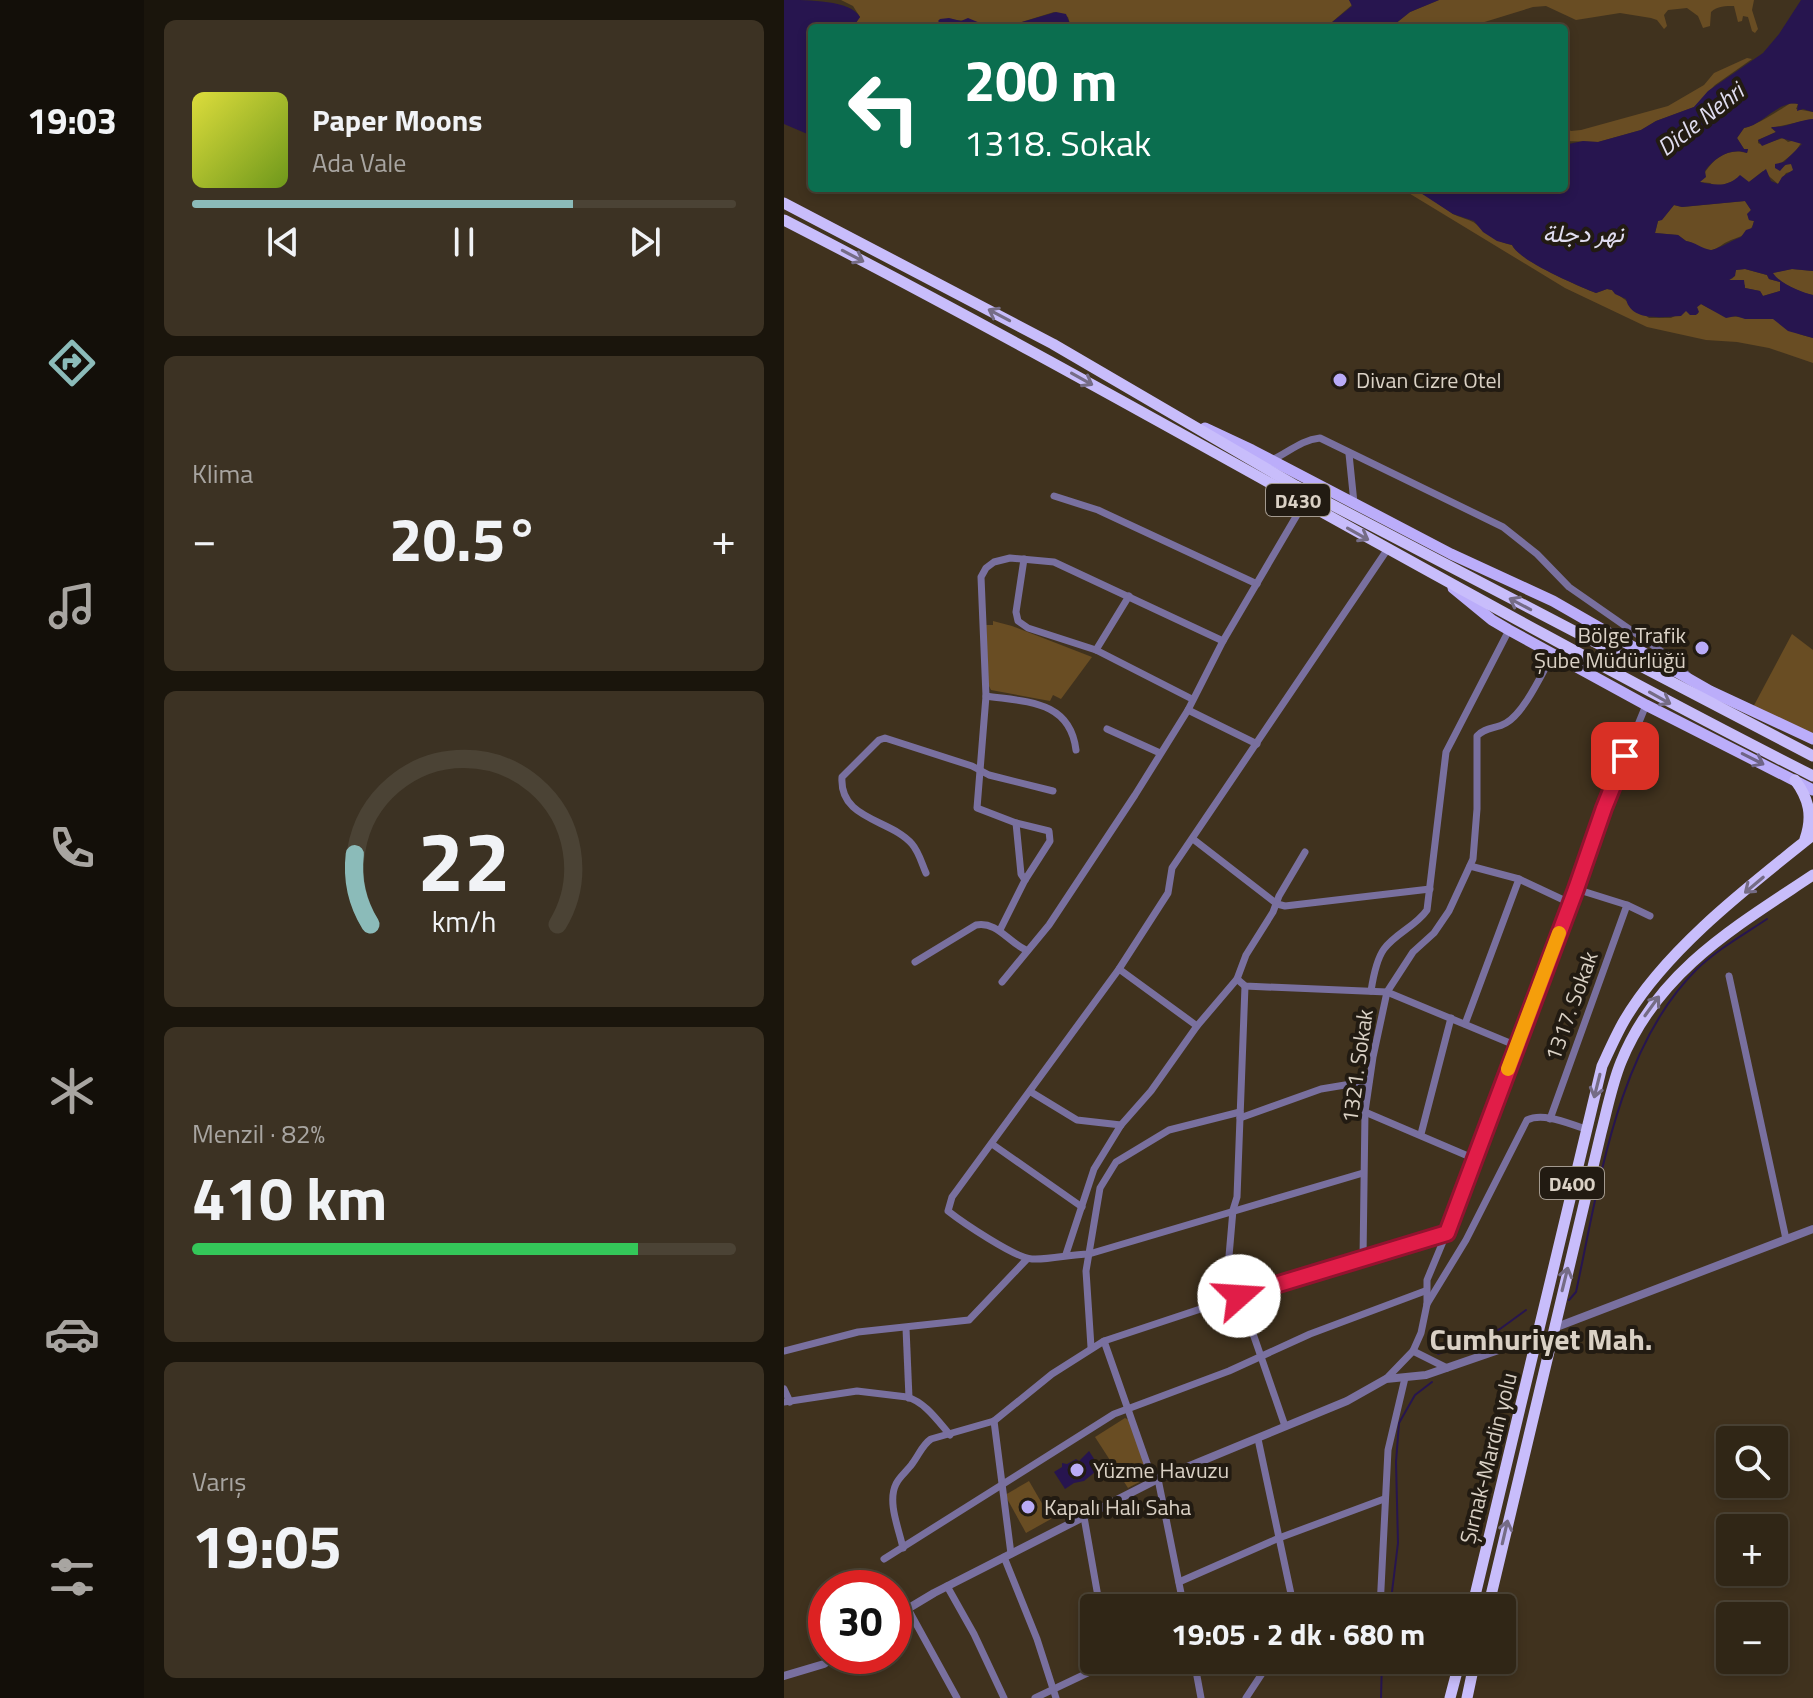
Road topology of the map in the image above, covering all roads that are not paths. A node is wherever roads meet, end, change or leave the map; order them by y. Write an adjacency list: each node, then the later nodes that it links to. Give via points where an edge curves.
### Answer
1 (784, 203): 3 (highway, D430, one-way to 1, via 1053,344)
2 (784, 220): 7 (highway, D430, one-way to 7, via 1045,357)
3 (1170, 412): 5 (main road); 28 (highway, D430, one-way to 3, via 1296,486)
4 (1349, 454): 5 (street, via 1320,438 1306,440); 8 (street); 18 (street, via 1503,527 1569,587 1671,658)
5 (1272, 460): 8 (main road)
6 (1054, 496): 12 (street, via 1098,510)
7 (1304, 503): 9 (highway, D430, one-way to 9); 12 (street)
8 (1354, 503): 18 (main road, via 1553,601)
9 (1387, 550): 11 (highway, D430); 25 (street)
10 (1024, 559): 13 (street, via 1054,562); 16 (street, via 1018,621); 19 (street, via 994,562 981,577)
11 (1443, 580): 14 (main road); 30 (highway, D430, one-way to 30)
12 (1257, 584): 15 (street)
13 (1129, 596): 15 (street); 16 (street)
14 (1509, 630): 17 (main road); 43 (street, via 1446,752)
15 (1223, 641): 20 (street)
16 (1096, 650): 20 (street)
17 (1553, 654): 21 (main road); 38 (street, 1321. Sokak, via 1517,713 1477,736)
18 (1692, 681): 24 (main road)
19 (986, 696): 26 (street, via 1040,704 1057,713 1071,726); 29 (street)
20 (1192, 699): 22 (street)
21 (1646, 705): 31 (main road, one-way to 31); 44 (street)
22 (1188, 710): 25 (street); 27 (street)
23 (1107, 729): 27 (street)
24 (1813, 739)
25 (1257, 744): 36 (street)
26 (1076, 750)
27 (1160, 753): 50 (street, via 1049,925)
28 (1813, 756)
29 (982, 771): 33 (street); 34 (street, via 977,808); 39 (street, via 885,738 842,777 848,803 914,845)
30 (1813, 776)
31 (1795, 780): 32 (main road); 35 (highway, via 1810,813)
32 (1813, 790)
33 (1053, 791)
34 (1016, 823): 42 (street); 42 (street, via 1049,831 1050,841)
35 (1809, 838): 69 (highway, Şırnak-Mardin yolu / D400, one-way to 69, via 1694,936 1658,974 1624,1020 1602,1066)
36 (1193, 839): 46 (street); 52 (street, via 1172,868 1168,893)
37 (1305, 852): 46 (street)
38 (1470, 866): 41 (street); 58 (street, 1321. Sokak, via 1449,911)
39 (926, 873)
40 (1813, 875): 87 (highway, Şırnak-Mardin yolu / D400, one-way to 40, via 1621,1062 1645,1016 1709,945)
41 (1519, 879): 45 (street); 60 (street)
42 (1025, 880): 49 (street)
43 (1430, 889): 46 (street); 57 (street, via 1427,910 1385,948)
44 (1576, 889): 45 (street); 47 (street)
45 (1570, 903): 62 (street)
46 (1277, 904): 54 (street)
47 (1627, 905): 48 (street); 67 (street, 1317. Sokak)
48 (1650, 916)
49 (1000, 930): 50 (street); 51 (street, via 976,925)
50 (1026, 950): 55 (street)
51 (915, 962)
52 (1119, 969): 61 (street); 64 (street)
53 (1729, 976): 78 (street)
54 (1237, 979): 56 (street); 61 (street)
55 (1002, 982)
56 (1245, 986): 57 (street); 66 (street)
57 (1371, 991): 58 (street)
58 (1387, 992): 59 (street); 63 (street, 1321. Sokak)
59 (1451, 1018): 60 (street); 70 (street)
60 (1465, 1024): 62 (street)
61 (1197, 1026): 68 (street)
62 (1517, 1046): 72 (street)
63 (1369, 1081): 65 (street, 1321. Sokak); 66 (street, via 1321,1089)
64 (1031, 1092): 68 (street, via 1077,1120); 71 (street)
65 (1365, 1112): 70 (street); 73 (street, 1321. Sokak)
66 (1240, 1115): 75 (street); 80 (street, via 1169,1130 1116,1162 1100,1188)
67 (1550, 1119): 69 (street); 85 (street, via 1527,1120)
68 (1121, 1125): 74 (street, via 1094,1169)
69 (1586, 1129): 88 (highway, Şırnak-Mardin yolu / D400)
70 (1421, 1134): 72 (street)
71 (992, 1144): 74 (street); 82 (street, via 952,1197 948,1211)
72 (1475, 1159): 77 (street)
73 (1363, 1173): 75 (street); 81 (street, 1321. Sokak)
74 (1082, 1207): 79 (street)
75 (1233, 1210): 80 (street); 84 (street, via 1229,1256)
76 (1813, 1229): 78 (street)
77 (1447, 1233): 81 (street); 83 (street)
78 (1786, 1239): 87 (street)
79 (1066, 1254): 80 (street); 82 (street)
80 (1089, 1254): 90 (street)
81 (1363, 1258): 84 (street)
82 (1027, 1259): 86 (street, via 969,1320)
83 (1425, 1291): 85 (street); 93 (street)
84 (1239, 1296): 89 (street); 93 (street)
85 (1427, 1304): 92 (street)
86 (906, 1328): 91 (street, via 858,1332); 98 (street)
87 (1553, 1328): 120 (highway, Şırnak-Mardin yolu / D400, one-way to 87)
88 (1539, 1336): 94 (street); 119 (highway, Şırnak-Mardin yolu / D400)
89 (1104, 1341): 90 (street); 100 (street)
90 (1091, 1347): 101 (street)
91 (784, 1351)
92 (1413, 1351): 94 (street); 96 (street)
93 (1261, 1357): 100 (street); 102 (street)
94 (1447, 1368): 95 (street)
95 (1405, 1378): 96 (street); 107 (street, via 1388,1450)
96 (1386, 1379): 102 (street)
97 (784, 1389): 99 (street)
98 (909, 1398): 99 (street, via 857,1391); 103 (street)
99 (787, 1402)
100 (1129, 1409): 105 (street, via 1150,1472); 106 (street)
101 (994, 1421): 103 (street); 106 (street)
102 (1285, 1426): 104 (street)
103 (950, 1435): 110 (street, via 924,1444 897,1480 893,1503)
104 (1258, 1439): 105 (street); 109 (street)
105 (1158, 1479): 108 (street); 113 (street)
106 (1001, 1487): 110 (street); 111 (street)
107 (1384, 1499): 109 (street); 118 (street)
108 (1084, 1517): 111 (street); 115 (street)
109 (1279, 1538): 113 (street); 117 (street)
110 (903, 1548): 112 (street)
111 (1008, 1556): 114 (street); 130 (street)
112 (884, 1559)
113 (1179, 1582): 116 (street)
114 (947, 1586): 121 (street); 132 (street)
115 (1098, 1594)
116 (1181, 1594)
117 (1291, 1594)
118 (1381, 1594)
119 (1475, 1594)
120 (1491, 1594)
121 (912, 1607)
122 (912, 1616): 131 (street)
123 (808, 1669): 129 (street)
124 (1084, 1674): 130 (street)
125 (1197, 1674): 135 (street)
126 (1262, 1674): 136 (street)
127 (1456, 1674): 137 (highway)
128 (1472, 1674): 138 (highway)
129 (784, 1676)
130 (1054, 1688): 133 (street); 134 (street)
131 (957, 1698)
132 (1004, 1698)
133 (1035, 1698)
134 (1056, 1698)
135 (1201, 1698)
136 (1246, 1698)
137 (1450, 1698)
138 (1467, 1698)

